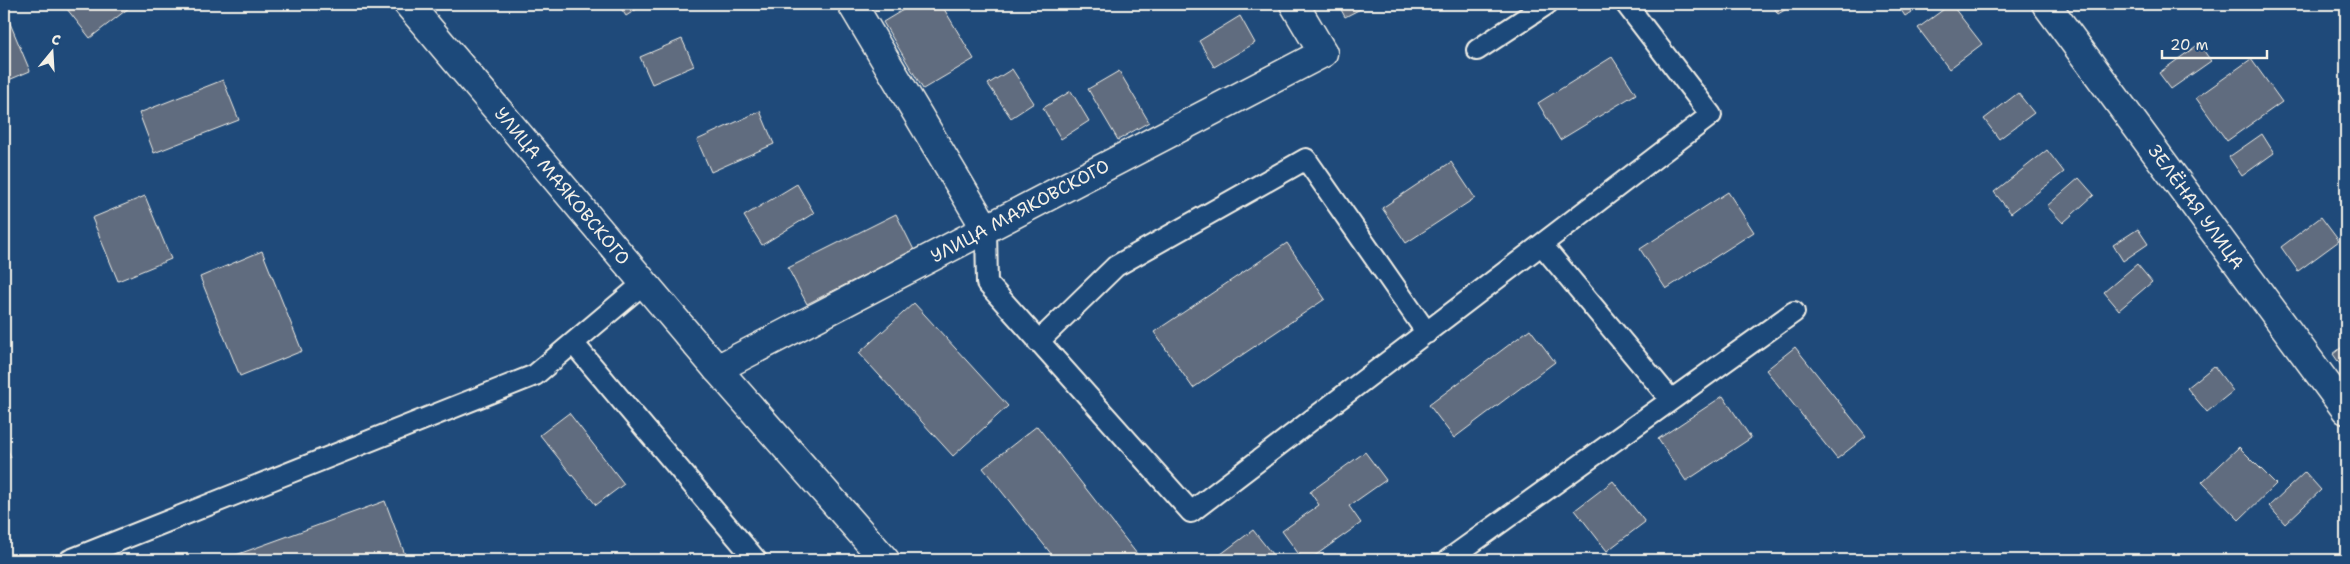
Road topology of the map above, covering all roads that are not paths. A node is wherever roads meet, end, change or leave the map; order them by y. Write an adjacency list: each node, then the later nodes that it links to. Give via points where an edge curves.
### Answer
1 (408, 4): 10 (street, УЛИЦА МАЯКОВСКОГО)
2 (852, 4): 8 (street)
3 (1294, 4): 8 (street, УЛИЦА МАЯКОВСКОГО, via 1323,53)
4 (1547, 4): 7 (lane)
5 (1626, 4): 9 (lane, via 1711,115)
6 (2046, 4): 17 (street, ЗЕЛЁНАЯ УЛИЦА)
7 (1477, 50)
8 (986, 229): 13 (lane, via 986,283); 15 (street, УЛИЦА МАЯКОВСКОГО)
9 (1542, 245): 12 (lane); 16 (lane)
10 (644, 283): 14 (lane); 15 (street, УЛИЦА МАЯКОВСКОГО)
11 (1794, 312): 16 (lane)
12 (1427, 333): 13 (lane, via 1192,512); 13 (lane, via 1306,159 1116,266)
13 (1038, 342)
14 (573, 343): 18 (lane, via 535,375); 19 (lane)
15 (717, 369): 20 (street, УЛИЦА МАЯКОВСКОГО)
16 (1670, 400): 21 (lane)
17 (2346, 410)
18 (70, 560)
19 (756, 560)
20 (885, 560)
21 (1448, 560)

